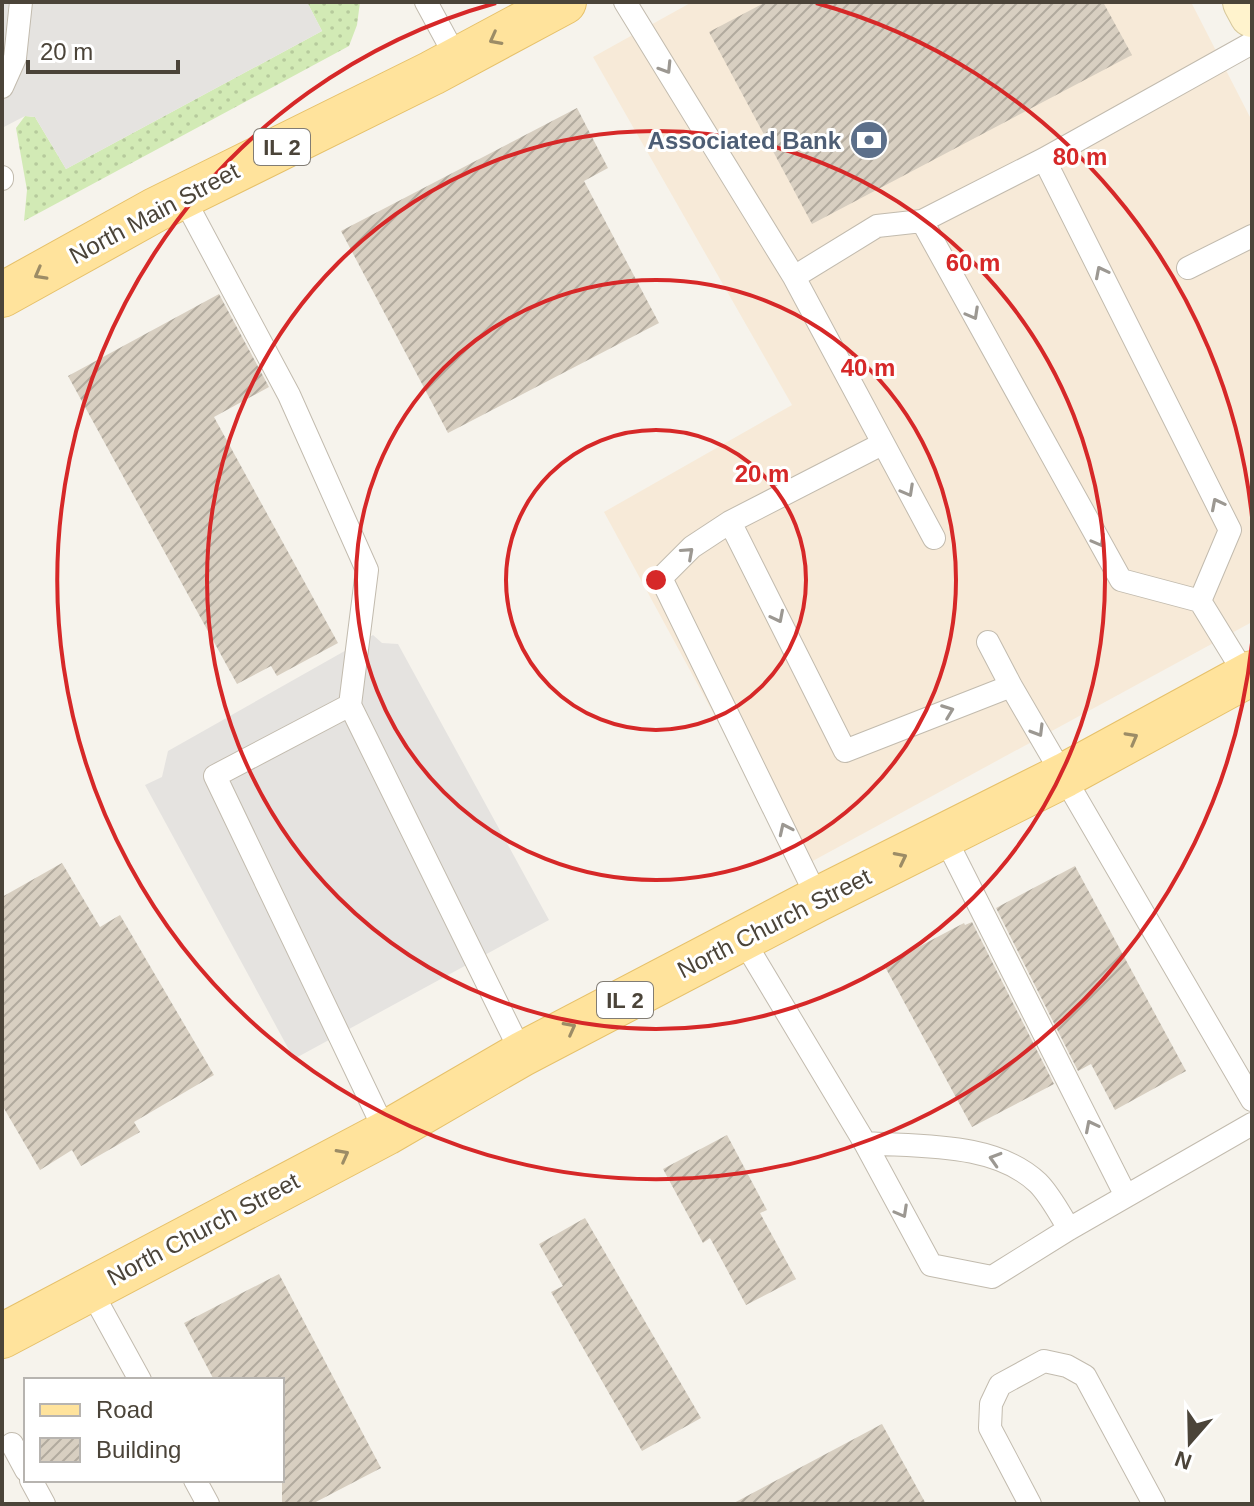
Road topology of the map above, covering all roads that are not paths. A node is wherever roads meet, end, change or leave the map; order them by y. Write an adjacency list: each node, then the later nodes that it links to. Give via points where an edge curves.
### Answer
1 (21, 2): 9 (lane, via 15,58)
2 (426, 2): 8 (lane)
3 (564, 2): 8 (main road, North Main Street / IL 2, one-way to 8)
4 (625, 2): 15 (lane, one-way to 15)
5 (1245, 2): 6 (street)
6 (1252, 15)
7 (1252, 43): 10 (lane)
8 (457, 59): 11 (main road, North Main Street / IL 2)
9 (2, 87)
10 (1044, 159): 12 (lane); 20 (lane, one-way to 10, via 1230,530)
11 (183, 197): 16 (main road, North Main Street / IL 2, one-way to 16); 24 (lane, via 289,395 367,570)
12 (922, 221): 15 (lane, via 877,226); 20 (lane, one-way to 20, via 1121,580)
13 (1252, 236): 14 (lane)
14 (1188, 268)
15 (794, 277): 17 (lane)
16 (2, 295)
17 (882, 444): 18 (lane); 19 (lane, one-way to 19)
18 (730, 522): 23 (lane, one-way to 23, via 845,751); 27 (lane, one-way to 18, via 661,578 692,547)
19 (934, 538)
20 (1200, 601): 22 (lane)
21 (988, 642): 23 (lane)
22 (1249, 674): 25 (main road, North Church Street / IL 2, one-way to 22)
23 (1011, 686): 25 (lane, one-way to 25)
24 (350, 705): 29 (lane); 32 (lane, via 215,776)
25 (1065, 775): 26 (main road, North Church Street / IL 2); 30 (lane)
26 (944, 836): 27 (main road, North Church Street / IL 2, one-way to 26); 34 (lane, one-way to 26)
27 (818, 899): 28 (main road, North Church Street / IL 2)
28 (742, 938): 29 (main road, North Church Street / IL 2, one-way to 28); 33 (lane)
29 (522, 1054): 32 (main road, North Church Street / IL 2)
30 (1252, 1100)
31 (1252, 1124): 34 (lane)
32 (386, 1133): 36 (main road, North Church Street / IL 2, one-way to 32)
33 (865, 1143): 35 (lane, one-way to 33, via 1040,1184 1014,1165 942,1148); 35 (lane, one-way to 35, via 931,1265 992,1277)
34 (1126, 1196): 35 (lane)
35 (1069, 1229)
36 (90, 1289): 37 (main road, North Church Street / IL 2); 38 (lane)
37 (2, 1336)
38 (139, 1378)
39 (12, 1444): 40 (lane)
40 (24, 1466)
41 (32, 1482): 43 (lane)
42 (196, 1482): 44 (lane)
43 (44, 1504)
44 (208, 1504)
45 (1030, 1504): 46 (lane, via 990,1428 991,1404 1000,1385 1044,1361 1085,1376)
46 (1154, 1504)

